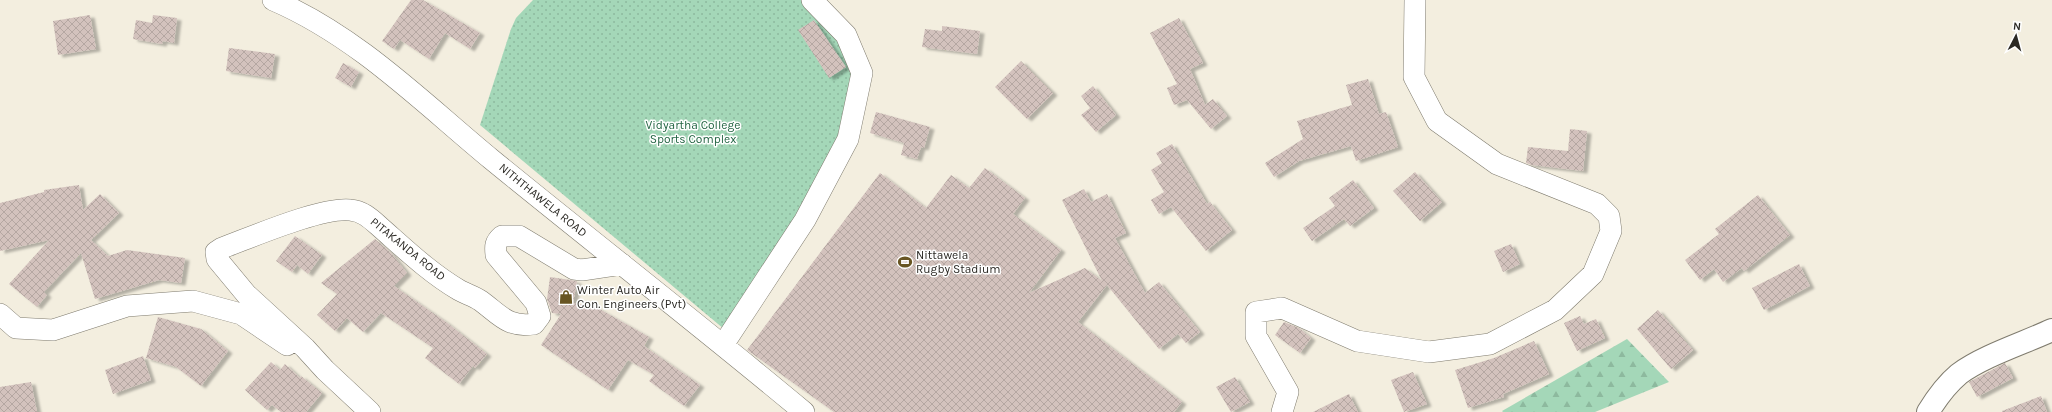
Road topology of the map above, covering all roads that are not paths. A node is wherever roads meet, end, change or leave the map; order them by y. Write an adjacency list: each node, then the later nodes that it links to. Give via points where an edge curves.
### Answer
1 (273, 0): 4 (street, NITHTHAWELA ROAD, via 331,30 410,89)
2 (812, 0): 7 (street, via 846,35 862,73 848,139 805,220)
3 (1415, 0): 11 (street, via 1414,77 1437,121 1497,164 1597,204 1609,216 1611,231 1593,274 1582,285 1555,310 1490,344 1429,352 1357,341 1282,308 1256,312 1256,336 1288,392)
4 (622, 264): 7 (street, NITHTHAWELA ROAD); 8 (street, PITAKANDA ROAD, via 578,270 519,236 502,236 495,246 496,256 536,303 540,316 534,324 523,326 510,323 421,263 365,213 338,210 312,216 216,252 217,259 246,294)
5 (0, 314): 8 (street, via 16,328 52,330 127,306 193,301 241,314)
6 (2052, 330): 12 (street, via 1973,365 1958,375)
7 (723, 345): 10 (street, NITHTHAWELA ROAD)
8 (325, 370): 9 (street, PITAKANDA ROAD)
9 (370, 412)
10 (804, 412)
11 (1282, 412)
12 (1928, 412)

